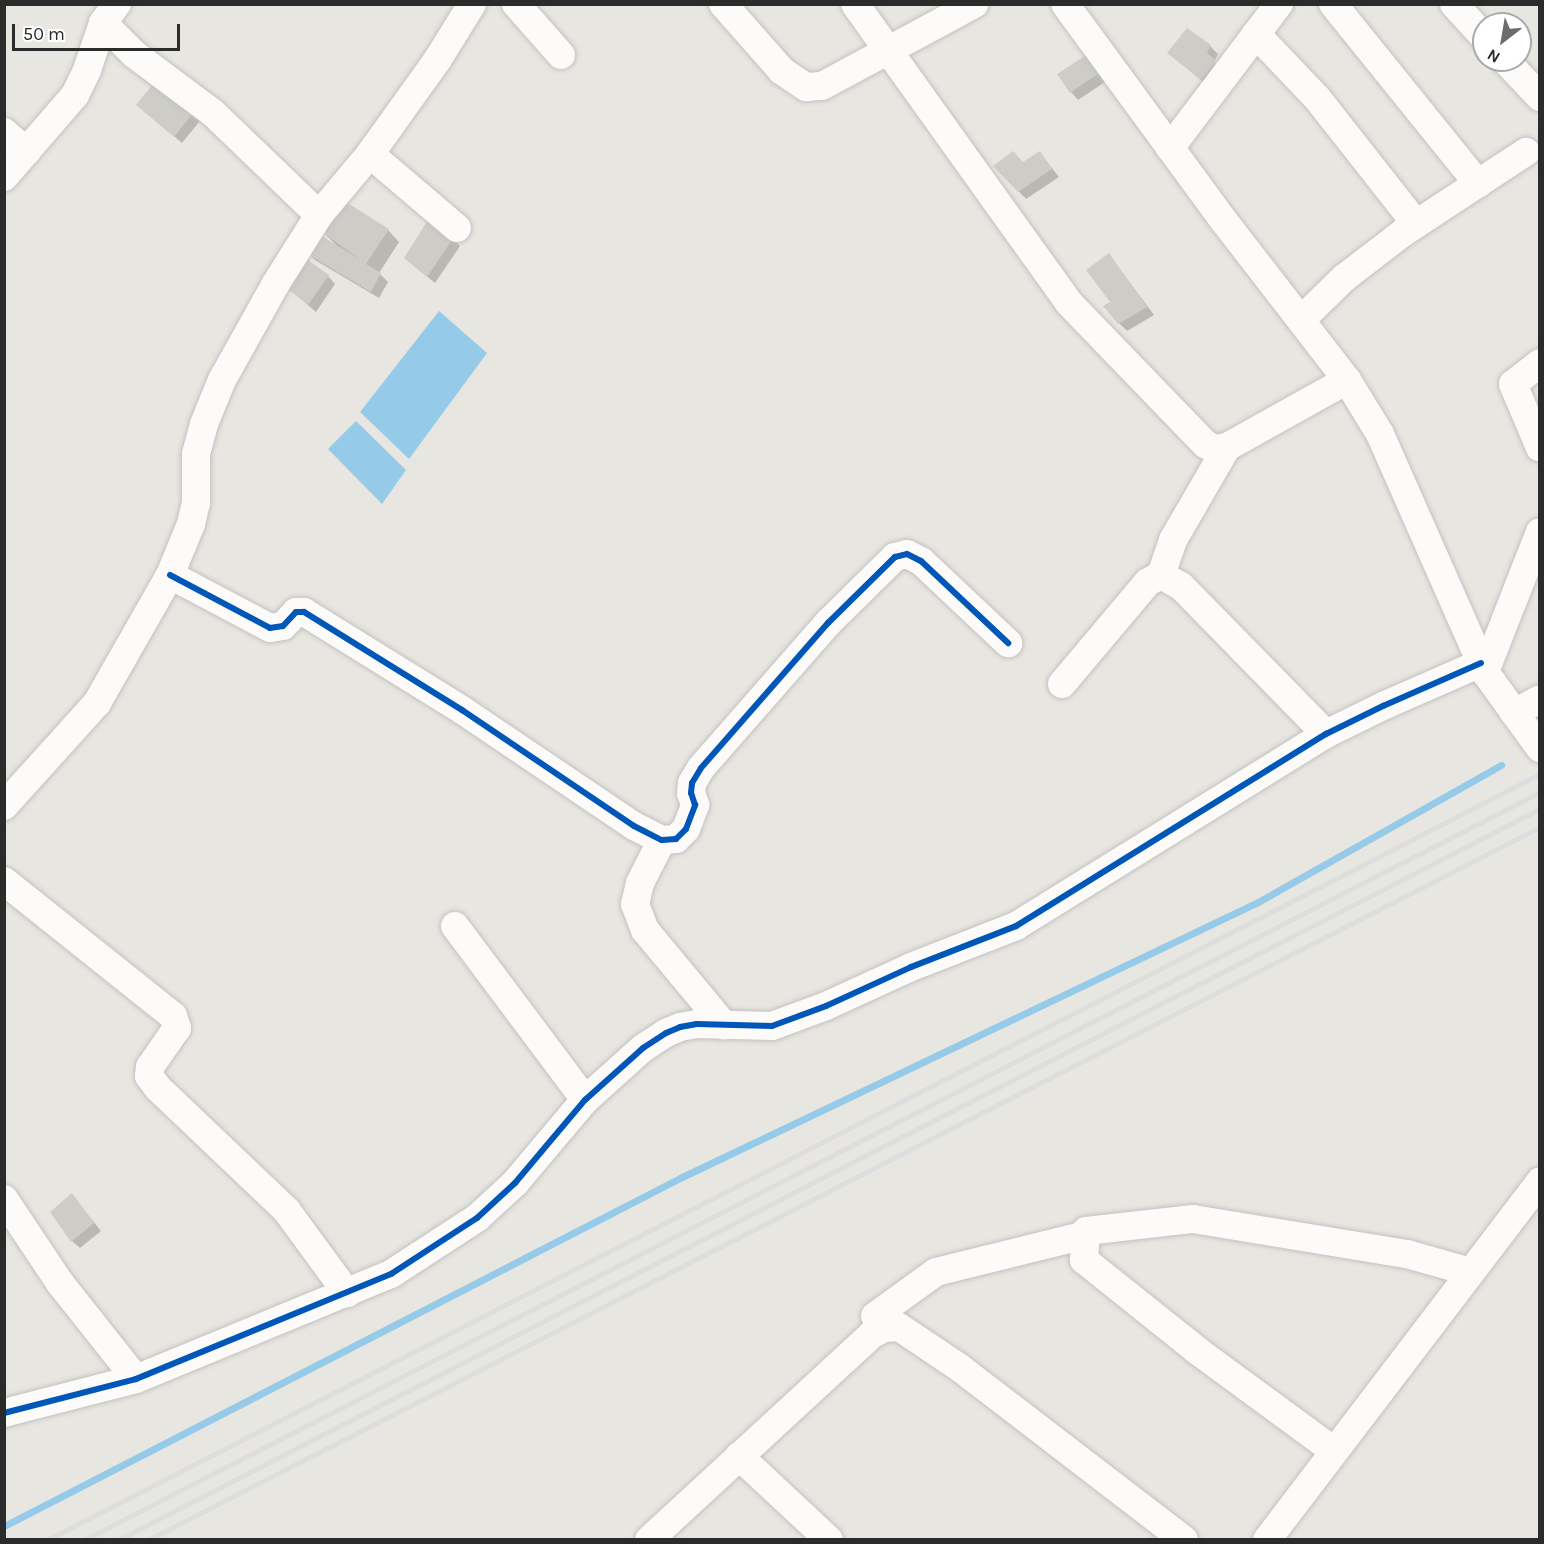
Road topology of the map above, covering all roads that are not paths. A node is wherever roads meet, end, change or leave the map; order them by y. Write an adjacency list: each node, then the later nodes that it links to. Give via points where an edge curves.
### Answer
1 (472, 4): 21 (street)
2 (516, 4): 14 (street)
3 (723, 4): 13 (street, via 782,71 806,87 822,86)
4 (855, 4): 13 (street)
5 (974, 4): 13 (street)
6 (1065, 4): 18 (street)
7 (1279, 4): 12 (street)
8 (1334, 4): 23 (street)
9 (1454, 4): 11 (street)
10 (110, 14): 19 (street, via 75,95); 24 (street, via 134,54 213,113)
11 (1472, 24)
12 (1256, 34): 18 (street); 25 (street, via 1317,98)
13 (889, 51): 30 (street, via 1069,303 1205,444 1215,449)
14 (561, 54)
15 (1516, 72): 16 (street)
16 (1539, 97)
17 (4, 132): 19 (street)
18 (1170, 148): 27 (street)
19 (27, 152): 22 (street)
20 (1526, 152): 23 (street)
21 (370, 154): 24 (street); 26 (street)
22 (4, 177)
23 (1478, 184): 25 (street)
24 (319, 215): 33 (street, via 222,380 196,454 196,503 191,524)
25 (1416, 224): 27 (street, via 1344,278)
26 (457, 228)
27 (1301, 320): 29 (street)
28 (1539, 363): 31 (street, via 1513,384)
29 (1347, 380): 30 (street); 36 (street, via 1380,434)
30 (1227, 447): 34 (street, via 1173,540)
31 (1539, 448)
32 (1539, 532): 36 (street)
33 (170, 575): 42 (street, via 97,703); 43 (street, via 270,628 283,626 296,612 304,612 462,710 634,826)
34 (1161, 575): 37 (street, via 1148,582); 40 (street, via 1181,586)
35 (1008, 643): 43 (street, via 921,561 907,554 895,557 828,623 701,768 692,783 695,805 686,830 676,839)
36 (1483, 668): 39 (street); 40 (street, via 1383,706)
37 (1062, 684)
38 (1539, 699): 39 (street)
39 (1514, 713): 41 (street)
40 (1326, 734): 46 (street, via 1017,926 772,1026)
41 (1539, 748)
42 (4, 806)
43 (662, 840): 46 (street, via 640,883 635,904 645,930)
44 (4, 881): 52 (street, via 173,1016 177,1028 150,1067 149,1076 287,1211)
45 (455, 926): 47 (street)
46 (724, 1025): 47 (street, via 688,1025 666,1033 643,1048)
47 (585, 1100): 52 (street, via 515,1183 477,1218 392,1274)
48 (1539, 1180): 51 (street)
49 (4, 1199): 54 (street, via 60,1283)
50 (1086, 1235): 51 (street, via 1086,1231 1193,1219 1407,1254); 53 (street, via 936,1272); 56 (street, via 1084,1260 1198,1351)
51 (1470, 1272): 56 (street)
52 (347, 1293): 54 (street)
53 (875, 1316)
54 (136, 1379): 55 (street)
55 (4, 1413)
56 (1334, 1451): 61 (street)
57 (739, 1456): 58 (street); 59 (street); 60 (street, via 872,1335 884,1328 899,1327 960,1368)
58 (649, 1539)
59 (829, 1539)
60 (1184, 1539)
61 (1267, 1539)

